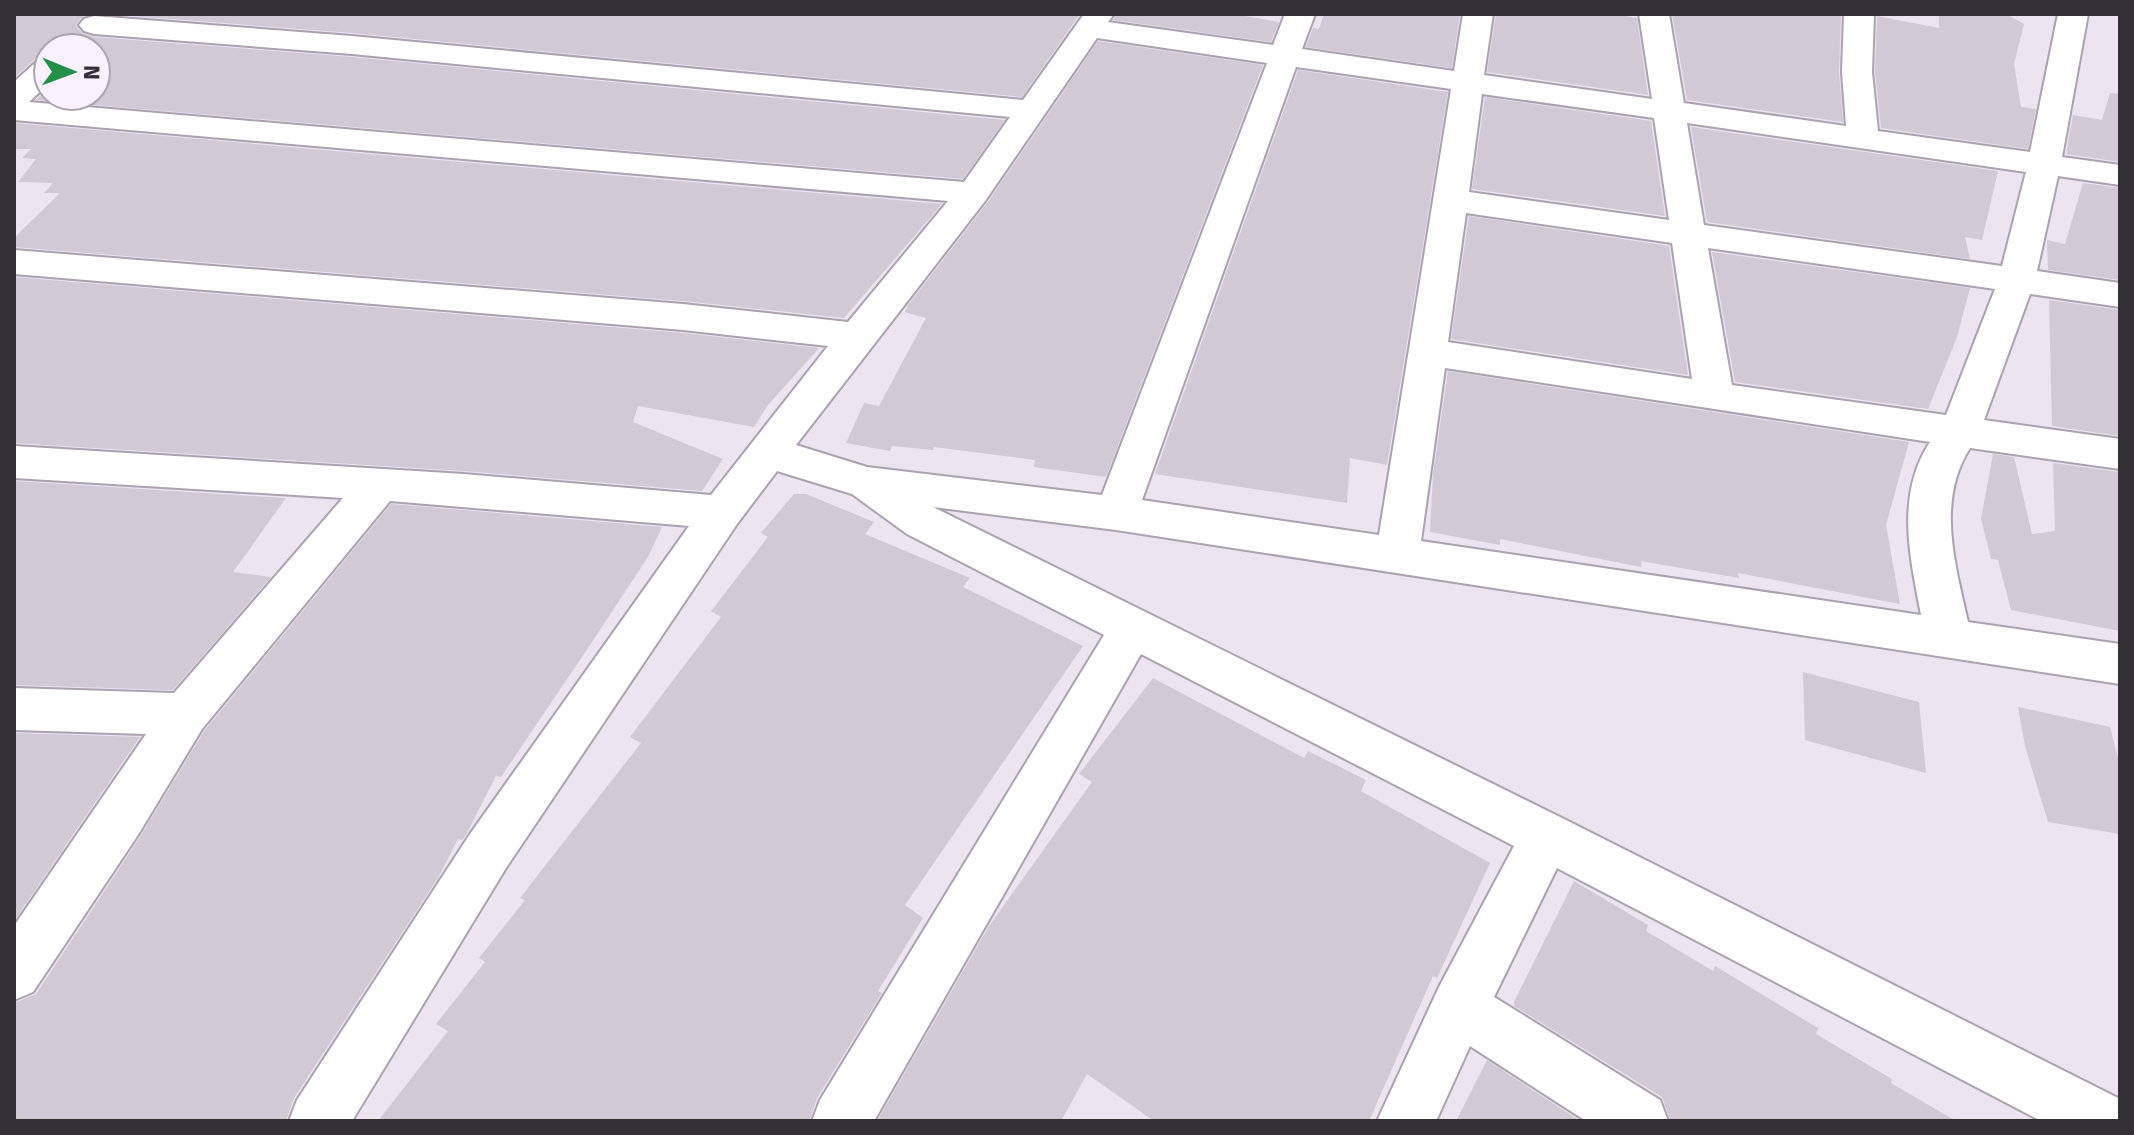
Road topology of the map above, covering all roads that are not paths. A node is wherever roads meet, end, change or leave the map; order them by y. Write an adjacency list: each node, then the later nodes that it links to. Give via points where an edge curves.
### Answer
1 (1300, 14): 8 (street)
2 (1478, 14): 10 (street)
3 (1654, 14): 14 (street)
4 (1859, 14): 15 (street)
5 (2073, 14): 16 (street)
6 (1093, 21): 8 (street); 13 (street)
7 (92, 26): 13 (street, via 352,45)
8 (1285, 57): 10 (street); 34 (street)
9 (32, 82): 11 (street)
10 (1469, 83): 14 (street); 19 (street)
11 (14, 99)
12 (14, 110): 18 (street)
13 (1031, 110): 18 (street)
14 (1669, 111): 15 (street); 20 (street)
15 (1863, 139): 16 (street)
16 (2044, 166): 17 (street); 22 (street)
17 (2120, 175)
18 (973, 193): 24 (street)
19 (1451, 200): 20 (street); 25 (street)
20 (1689, 234): 22 (street); 26 (street)
21 (14, 262): 24 (street)
22 (2017, 280): 23 (street); 27 (street)
23 (2120, 295)
24 (857, 336): 28 (street)
25 (1429, 352): 26 (street); 35 (street)
26 (1714, 397): 27 (street)
27 (1960, 430): 29 (street); 37 (street, via 1937,465 1930,497 1929,543)
28 (770, 453): 31 (street); 33 (street)
29 (2120, 454)
30 (14, 462): 32 (street)
31 (867, 483): 34 (street); 36 (street, via 922,522)
32 (379, 485): 33 (street); 40 (street)
33 (722, 512): 44 (street, via 488,851)
34 (1116, 513): 35 (street)
35 (1398, 553): 37 (street)
36 (1132, 629): 41 (street); 45 (street)
37 (1948, 637): 38 (street)
38 (2120, 664)
39 (14, 709): 40 (street)
40 (185, 714): 42 (street)
41 (1546, 836): 43 (street); 48 (street)
42 (14, 973)
43 (1459, 1007): 46 (street); 47 (street)
44 (318, 1121)
45 (841, 1121)
46 (1406, 1121)
47 (1639, 1121)
48 (2102, 1121)

